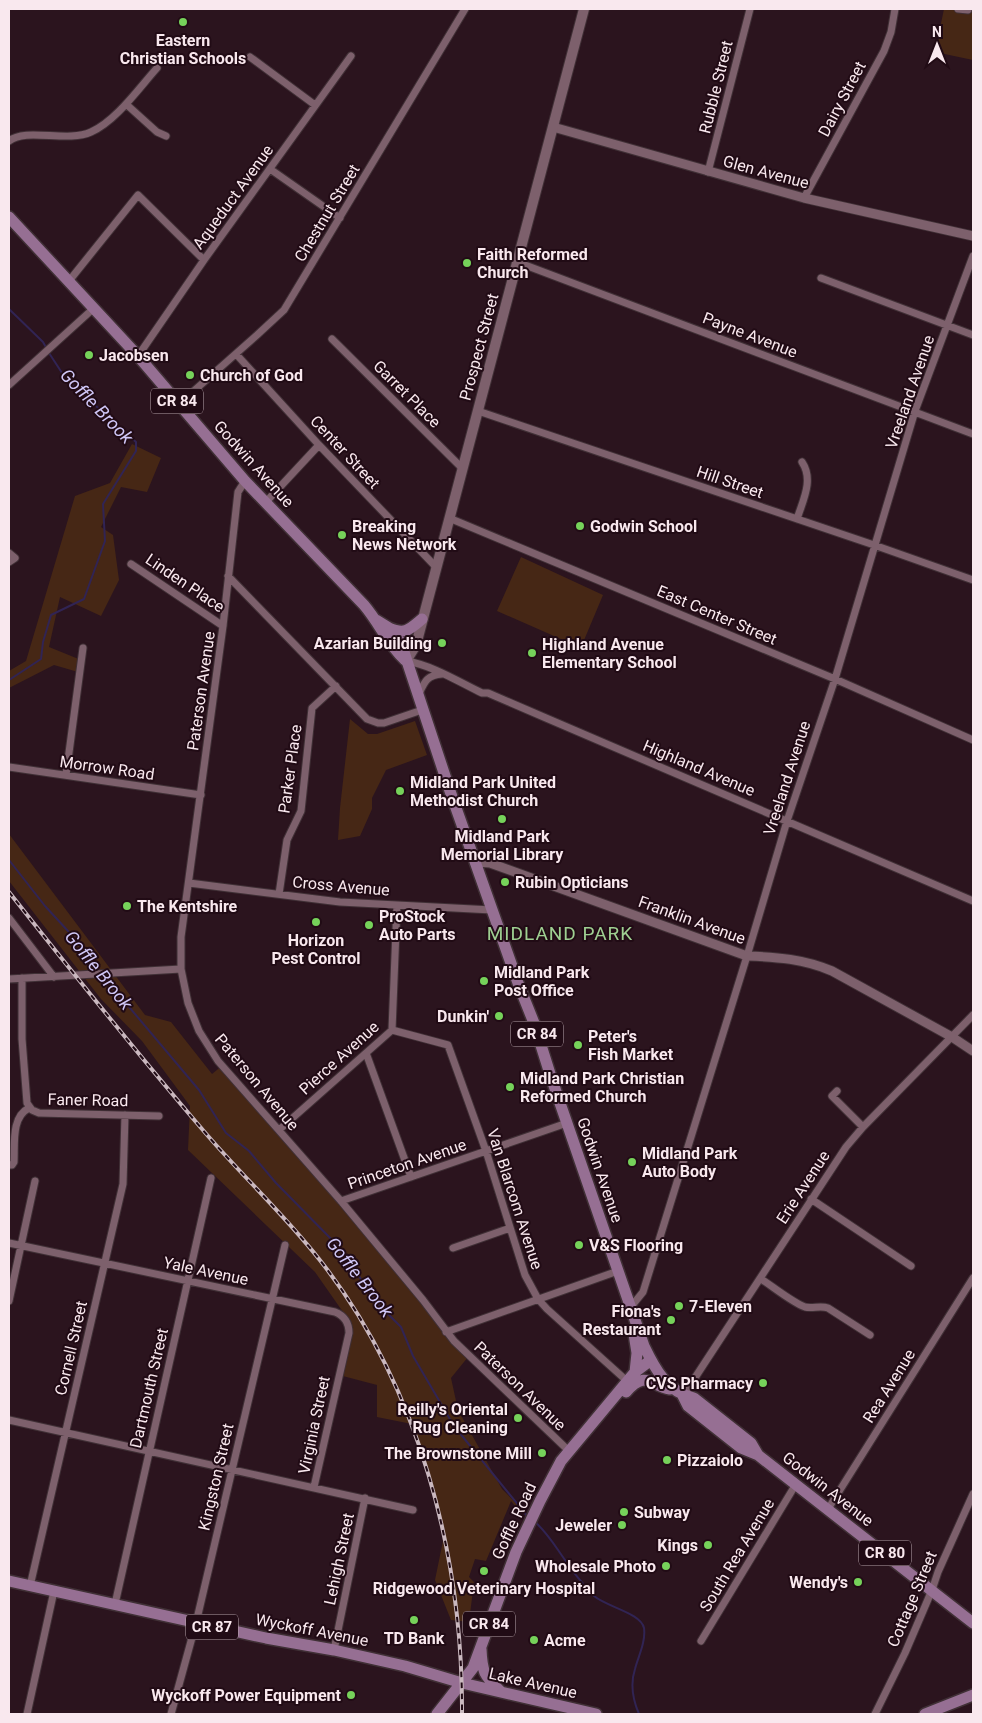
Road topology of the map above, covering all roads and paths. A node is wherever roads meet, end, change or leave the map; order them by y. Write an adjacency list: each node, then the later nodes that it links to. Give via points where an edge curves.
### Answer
1 (465, 9): 19 (street, Chestnut Street)
2 (584, 9): 12 (main road, Prospect Street)
3 (750, 9): 16 (street, Rubble Street)
4 (895, 9): 17 (street, Dairy Street, via 884,51)
5 (958, 9): 6 (street)
6 (968, 10)
7 (351, 56): 11 (street, Aqueduct Avenue)
8 (250, 57): 11 (street)
9 (157, 68): 10 (street)
10 (126, 104): 13 (street); 14 (street, via 90,132 68,137 22,135)
11 (315, 105): 15 (street, Aqueduct Avenue)
12 (554, 127): 16 (street, Glen Avenue); 23 (main road, Prospect Street)
13 (166, 136)
14 (9, 142)
15 (270, 169): 19 (street); 22 (street, Aqueduct Avenue)
16 (708, 172): 17 (street, Glen Avenue)
17 (804, 198): 20 (street, Glen Avenue)
18 (9, 217): 25 (main road, Godwin Avenue / CR 84)
19 (340, 218): 30 (street, Chestnut Street, via 284,310)
20 (973, 236)
21 (973, 256): 27 (street, Vreeland Avenue)
22 (204, 260): 25 (street, via 138,195); 31 (street, Aqueduct Avenue)
23 (517, 262): 34 (main road, Prospect Street); 35 (street, Payne Avenue)
24 (821, 278): 27 (street)
25 (69, 280): 26 (main road, Godwin Avenue / CR 84)
26 (94, 308): 31 (main road, Godwin Avenue / CR 84); 32 (street)
27 (948, 326): 28 (street); 35 (street, Vreeland Avenue)
28 (973, 335)
29 (332, 339): 39 (street, Garret Place)
30 (236, 354): 33 (street, Chestnut Street); 37 (street, Center Street)
31 (138, 356): 33 (main road, Godwin Avenue / CR 84)
32 (9, 385)
33 (179, 404): 40 (main road, Godwin Avenue / CR 84)
34 (478, 411): 39 (main road, Prospect Street); 43 (street, Hill Street)
35 (915, 411): 36 (street, Payne Avenue); 44 (street, Vreeland Avenue)
36 (973, 434)
37 (320, 445): 41 (street); 48 (street, Center Street)
38 (802, 462): 43 (street, via 807,469 807,487)
39 (462, 468): 42 (main road, Prospect Street)
40 (245, 480): 41 (main road, Godwin Avenue / CR 84); 49 (street, Paterson Avenue, via 238,492)
41 (265, 503): 52 (main road, Godwin Avenue / CR 84)
42 (449, 518): 48 (main road, Prospect Street); 58 (street, East Center Street)
43 (796, 519): 44 (street, Hill Street)
44 (874, 545): 50 (street, Hill Street); 58 (street, Vreeland Avenue)
45 (9, 553): 46 (street)
46 (12, 560)
47 (131, 564): 53 (street, Linden Place)
48 (436, 567): 51 (main road, Prospect Street)
49 (228, 576): 53 (street, Paterson Avenue); 59 (street)
50 (973, 580)
51 (422, 619): 54 (main road, via 406,631); 56 (main road, Prospect Street, via 416,645)
52 (376, 620): 54 (main road, Godwin Avenue / CR 84); 56 (main road, Godwin Avenue / CR 84, via 381,632)
53 (224, 626): 65 (street, Paterson Avenue)
54 (389, 628): 56 (main road, Godwin Avenue / CR 84, via 401,643)
55 (83, 648): 64 (street)
56 (406, 662): 57 (street, Highland Avenue, via 422,664); 60 (main road, Godwin Avenue / CR 84)
57 (442, 674): 60 (street, via 427,679); 66 (street, Highland Avenue)
58 (835, 679): 62 (street, East Center Street); 66 (street, Vreeland Avenue)
59 (336, 686): 61 (street, via 372,721 384,722); 69 (street, Parker Place, via 312,708 301,811 288,840)
60 (418, 696): 61 (main road, Godwin Avenue / CR 84)
61 (422, 710): 67 (main road, Godwin Avenue / CR 84)
62 (973, 740)
63 (9, 767): 64 (street, Morrow Road)
64 (66, 775): 65 (street, Morrow Road)
65 (200, 795): 68 (street, Paterson Avenue)
66 (787, 821): 70 (street, Highland Avenue); 74 (street, Vreeland Avenue)
67 (476, 862): 72 (main road, Godwin Avenue / CR 84); 74 (street, Franklin Avenue, via 490,863)
68 (189, 882): 69 (street, Cross Avenue); 75 (street, Paterson Avenue, via 181,938)
69 (279, 894): 71 (street, Cross Avenue)
70 (973, 901)
71 (397, 905): 72 (street, Cross Avenue); 80 (street, Pierce Avenue)
72 (492, 910): 88 (main road, Godwin Avenue / CR 84)
73 (9, 918): 76 (street)
74 (747, 956): 81 (street, Franklin Avenue, via 818,965); 112 (street, Vreeland Avenue, via 643,1292)
75 (181, 969): 76 (street); 90 (street, Paterson Avenue, via 188,1003 208,1047)
76 (54, 977): 77 (street)
77 (22, 978): 78 (street); 85 (street, Faner Road, via 24,1071)
78 (9, 979)
79 (973, 1015): 81 (street, Erie Avenue)
80 (392, 1030): 83 (street, Pierce Avenue); 91 (street, Van Blarcom Avenue, via 448,1045)
81 (952, 1037): 82 (street, Franklin Avenue); 89 (street, Erie Avenue)
82 (973, 1051)
83 (366, 1053): 90 (street, Pierce Avenue); 93 (street)
84 (837, 1091): 89 (street, via 832,1096)
85 (29, 1108): 86 (street, Faner Road, via 38,1113); 92 (street, via 23,1111 16,1123 14,1162)
86 (124, 1115): 87 (street, Faner Road); 103 (street, Cornell Street, via 123,1184)
87 (159, 1116)
88 (567, 1123): 91 (street, Princeton Avenue); 105 (main road, Godwin Avenue / CR 84)
89 (864, 1127): 96 (street, Erie Avenue, via 834,1163)
90 (279, 1130): 97 (street, Paterson Avenue)
91 (486, 1151): 93 (street, Princeton Avenue); 98 (street, Van Blarcom Avenue)
92 (9, 1165)
93 (411, 1177): 97 (street, Princeton Avenue)
94 (211, 1178): 108 (street, Dartmouth Street)
95 (35, 1182): 101 (street)
96 (811, 1199): 104 (street); 107 (street, Erie Avenue)
97 (341, 1202): 113 (street, Paterson Avenue)
98 (510, 1228): 102 (street); 110 (street, Van Blarcom Avenue, via 525,1275)
99 (9, 1243): 101 (street, Yale Avenue)
100 (284, 1245): 109 (street, Kingston Street)
101 (21, 1246): 103 (street, Yale Avenue); 111 (street)
102 (453, 1248)
103 (105, 1264): 108 (street, Yale Avenue); 122 (street, Cornell Street)
104 (911, 1266)
105 (618, 1271): 110 (street); 112 (main road, Godwin Avenue / CR 84)
106 (973, 1278): 130 (street, Rea Avenue)
107 (761, 1279): 114 (street, via 802,1305 828,1308); 119 (street, Erie Avenue)
108 (188, 1281): 109 (street, Yale Avenue); 123 (street, Dartmouth Street)
109 (271, 1299): 116 (street, Yale Avenue, via 335,1312 344,1317 349,1333); 125 (street, Kingston Street)
110 (538, 1299): 113 (street); 118 (street, Van Blarcom Avenue)
111 (9, 1301)
112 (632, 1314): 115 (main road, Godwin Avenue / CR 84); 117 (main road)
113 (446, 1332): 124 (street, Paterson Avenue, via 469,1358)
114 (870, 1335)
115 (650, 1360): 117 (main road, Goffle Road / CR 84); 119 (main road, Godwin Avenue / CR 80)
116 (340, 1369): 127 (street, Virginia Street)
117 (636, 1372): 118 (main road, Goffle Road / CR 84)
118 (627, 1381): 120 (main road, Goffle Road / CR 84)
119 (679, 1393): 120 (main road, via 642,1380 633,1384 623,1396); 126 (main road, Godwin Avenue / CR 80, via 694,1398)
120 (613, 1397): 124 (main road, Goffle Road / CR 84)
121 (9, 1420): 122 (street)
122 (66, 1433): 123 (street); 133 (street, Cornell Street)
123 (149, 1451): 125 (street); 136 (street, Dartmouth Street)
124 (569, 1451): 140 (main road, Goffle Road / CR 84, via 527,1526)
125 (232, 1469): 127 (street); 137 (street, Kingston Street)
126 (796, 1484): 130 (main road, Godwin Avenue / CR 80); 139 (street, South Rea Avenue)
127 (314, 1487): 129 (street)
128 (973, 1494): 134 (street, Cottage Street)
129 (365, 1500): 131 (street); 141 (street, Lehigh Street)
130 (828, 1509): 134 (main road, Godwin Avenue / CR 80)
131 (413, 1510)
132 (9, 1581): 133 (main road, Wyckoff Avenue / CR 87)
133 (30, 1586): 135 (main road, Wyckoff Avenue / CR 87)
134 (932, 1590): 138 (main road, Godwin Avenue / CR 80); 149 (street, Cottage Street)
135 (54, 1592): 136 (main road, Wyckoff Avenue / CR 87); 145 (street)
136 (115, 1604): 137 (main road, Wyckoff Avenue / CR 87)
137 (196, 1623): 141 (main road, Wyckoff Avenue / CR 87); 146 (street, Kingston Street)
138 (973, 1623)
139 (701, 1641)
140 (481, 1645): 142 (main road, Goffle Road / CR 84, via 473,1668); 143 (main road, via 483,1672)
141 (334, 1650): 142 (main road, Wyckoff Avenue / CR 87)
142 (462, 1683): 143 (main road, Lake Avenue / CR 87); 147 (main road, Goffle Road / CR 84)
143 (500, 1692): 148 (main road, Lake Avenue / CR 87)
144 (973, 1694): 150 (main road)
145 (27, 1714)
146 (171, 1714)
147 (437, 1714)
148 (596, 1714)
149 (875, 1714)
150 (925, 1714)

